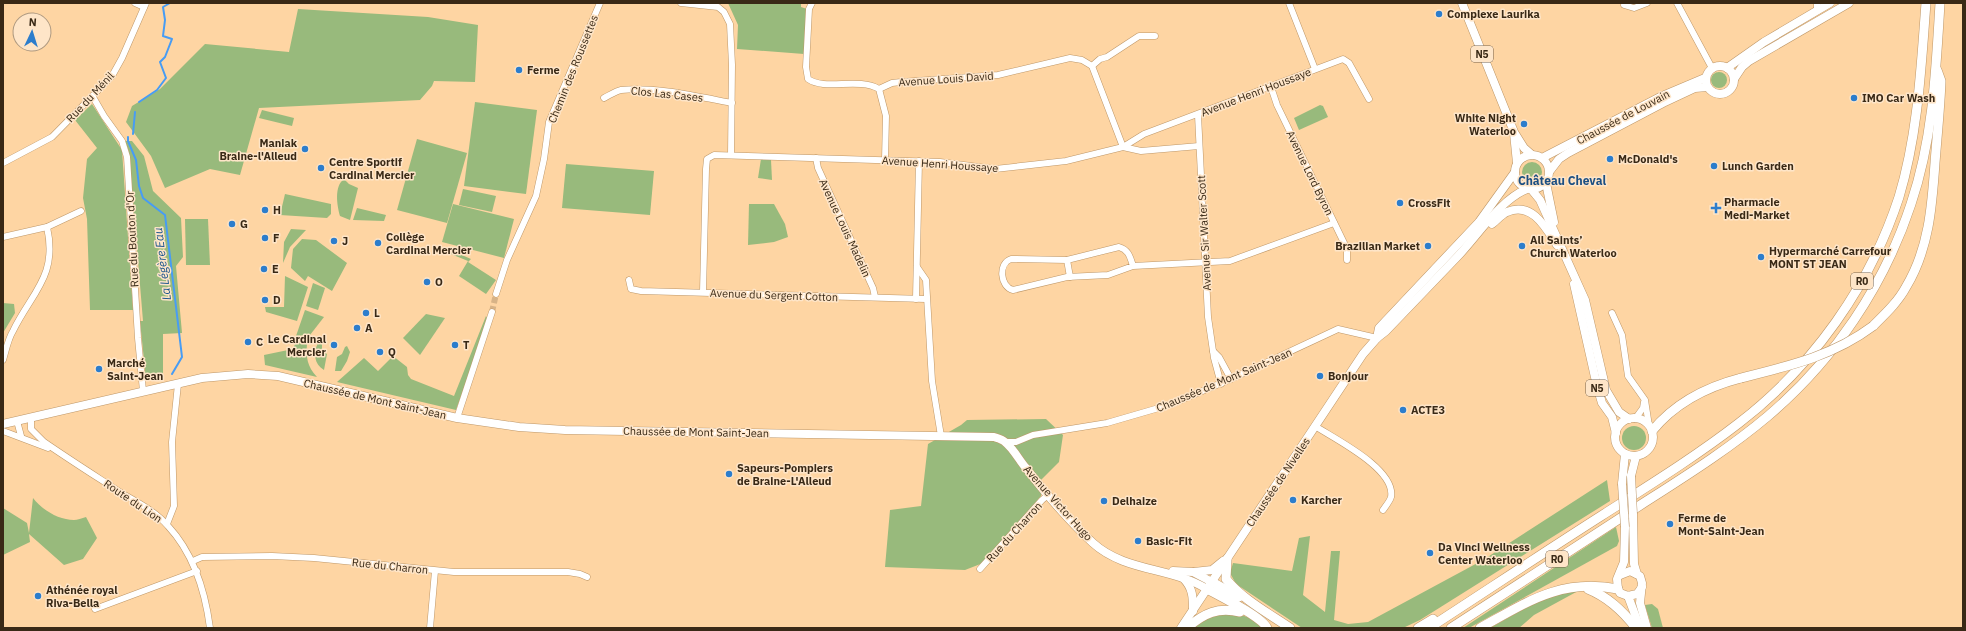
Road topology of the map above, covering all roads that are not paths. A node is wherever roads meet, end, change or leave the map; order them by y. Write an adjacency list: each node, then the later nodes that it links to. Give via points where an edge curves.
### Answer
1 (135, 3): 13 (street)
2 (600, 3): 65 (street, Chemin des Roussettes, via 549,122 536,196 507,260)
3 (681, 3): 32 (street, via 722,8 730,24 731,33)
4 (812, 3): 28 (street, via 809,9 806,67 808,79 819,83 868,84)
5 (1289, 3): 23 (street)
6 (1462, 3): 34 (main road, N5)
7 (1647, 3): 14 (street, via 1634,8)
8 (1677, 3): 20 (street)
9 (1830, 3): 15 (main road)
10 (1926, 3): 116 (highway, R0, via 1917,109 1899,196 1883,240 1863,280 1835,324 1804,363 1739,423 1658,480)
11 (1940, 3): 22 (highway, R0)
12 (1844, 4): 18 (main road)
13 (145, 5): 29 (street, Rue du Ménil, via 118,67)
14 (1624, 5)
15 (1817, 7): 16 (main road)
16 (1796, 23): 18 (main road, via 1799,26); 21 (main road)
17 (1155, 36): 19 (street, via 1139,36)
18 (1773, 47): 25 (main road, via 1748,62)
19 (1092, 66): 28 (street, Avenue Louis David, via 1082,60 1070,58 998,75 892,83); 36 (street)
20 (1712, 68): 21 (main road); 24 (main road)
21 (1727, 68): 25 (main road)
22 (1936, 68): 85 (highway, bridge, via 1941,81 1933,202 1928,230 1918,263 1906,287 1891,308 1873,326 1842,346 1817,357 1708,388 1687,399); 126 (highway, R0, via 1923,159 1911,204 1896,243 1858,315 1818,367 1786,400 1744,434 1664,490)
23 (1315, 70): 26 (street, Avenue Henri Houssaye); 31 (street, Avenue Henri Houssaye, via 1342,59 1346,60)
24 (1705, 78): 27 (main road); 40 (main road, Chaussée de Louvain, via 1660,97)
25 (1734, 79): 27 (main road, via 1731,90 1724,94 1715,94)
26 (1270, 86): 33 (street, Avenue Henri Houssaye); 50 (street, Avenue Lord Byron)
27 (1707, 87): 46 (main road, Chaussée de Louvain, via 1695,88 1663,103 1568,153 1554,164)
28 (879, 89): 41 (street, via 886,116)
29 (93, 97): 43 (street, Rue du Ménil, via 52,137); 77 (street, Rue du Bouton d'Or, via 122,141 127,157)
30 (604, 98): 32 (street, Clos Las Cases, via 620,90 637,90 692,95)
31 (1369, 100)
32 (732, 103): 37 (street)
33 (1198, 115): 35 (street, Avenue Sir Walter Scott); 36 (street, Avenue Henri Houssaye, via 1144,134)
34 (1514, 132): 38 (main road, N5); 44 (main road, N5)
35 (1199, 146): 36 (street, Avenue Henri Houssaye, via 1141,152); 58 (street, Avenue Sir Walter Scott)
36 (1124, 147): 42 (street, Avenue Henri Houssaye, via 1066,161 995,169)
37 (731, 155): 39 (street, Avenue Henri Houssaye); 64 (street, Avenue Henri Houssaye, via 714,154 707,162)
38 (1532, 155): 40 (main road); 44 (main road, via 1521,158)
39 (816, 158): 41 (street, Avenue Henri Houssaye); 66 (street, Avenue Louis Madelin, via 821,175)
40 (1542, 158): 46 (main road)
41 (885, 160): 42 (street, Avenue Henri Houssaye)
42 (919, 161): 60 (street)
43 (3, 163)
44 (1517, 163): 45 (main road, N5)
45 (1514, 172): 48 (main road, N5, via 1519,183); 71 (main road, Chaussée de Nivelles, via 1479,222 1379,328)
46 (1549, 172): 47 (main road, N5)
47 (1546, 183): 48 (main road, via 1537,189); 52 (main road, N5)
48 (1529, 189): 52 (main road, N5, via 1540,200); 53 (main road, Chaussée de Nivelles, via 1513,197)
49 (81, 211): 51 (street)
50 (1334, 223): 56 (street, Avenue Lord Byron, via 1347,249); 58 (street, via 1230,261)
51 (47, 227): 54 (street); 73 (street, via 49,246 45,277 12,332)
52 (1556, 233): 57 (main road, N5)
53 (1476, 235): 57 (main road, via 1505,213 1512,210 1528,211 1540,219); 71 (main road, Chaussée de Nivelles)
54 (3, 236)
55 (1067, 260): 59 (street, via 1119,248 1129,253); 62 (street); 62 (street, via 1009,259 1002,268 1004,282 1013,290)
56 (1346, 260)
57 (1567, 261): 61 (main road, N5)
58 (1206, 263): 59 (street); 72 (street, Avenue Sir Walter Scott, via 1208,317)
59 (1133, 266): 62 (street, via 1104,276)
60 (917, 267): 67 (street); 68 (street, via 926,280)
61 (1571, 272): 81 (main road, N5, via 1585,300 1606,390 1619,412); 87 (main road, N5, via 1597,386 1602,403 1612,417)
62 (1070, 277)
63 (629, 280): 64 (street, Avenue du Sergent Cotton, via 632,289 635,290)
64 (703, 292): 66 (street, Avenue du Sergent Cotton)
65 (496, 294)
66 (875, 297): 67 (street, Avenue du Sergent Cotton)
67 (916, 298): 68 (street, Avenue du Sergent Cotton)
68 (926, 299): 89 (street, via 932,381)
69 (492, 312): 80 (street)
70 (1612, 313): 78 (street, via 1622,335 1628,376)
71 (1377, 338): 74 (street, Chaussée de Mont Saint-Jean, via 1342,329); 84 (main road, Chaussée de Nivelles, via 1363,354)
72 (1213, 351): 74 (street, Avenue Sir Walter Scott); 76 (street, Avenue Sir Walter Scott)
73 (3, 360)
74 (1231, 379): 76 (street, Chaussée de Mont Saint-Jean)
75 (178, 384): 77 (main road, Chaussée de Mont Saint-Jean); 80 (main road, Chaussée de Mont Saint-Jean, via 212,376 235,374 278,376); 96 (street, via 172,442 174,506)
76 (1221, 384): 90 (street, Chaussée de Mont Saint-Jean, via 1169,405 1120,420 1084,428 1033,434 1016,442)
77 (143, 391): 79 (main road, Chaussée de Mont Saint-Jean)
78 (1645, 400): 81 (street, via 1643,408); 85 (street)
79 (31, 418): 82 (main road, Chaussée de Mont Saint-Jean); 92 (street, Route du Lion, via 31,429)
80 (457, 418): 89 (main road, Chaussée de Mont Saint-Jean, via 505,426 565,430)
81 (1632, 419): 85 (main road, N5, via 1640,420); 87 (main road, via 1621,424)
82 (17, 421): 83 (main road, Chaussée de Mont Saint-Jean); 88 (street)
83 (3, 424)
84 (1315, 426): 95 (street, via 1364,457 1382,472 1389,484 1391,498); 97 (main road, Chaussée de Nivelles)
85 (1650, 428): 93 (main road, via 1653,436 1650,448)
86 (3, 431): 88 (street, Route du Lion)
87 (1616, 433): 91 (main road, N5, via 1618,446)
88 (20, 436): 92 (street, Route du Lion)
89 (941, 436): 90 (main road, Chaussée de Mont Saint-Jean, via 994,437)
90 (1006, 442): 94 (main road, Avenue Victor Hugo)
91 (1625, 454): 93 (main road); 105 (main road, bridge, via 1622,484 1624,562)
92 (62, 455): 96 (street, Route du Lion)
93 (1636, 456): 104 (main road, bridge, via 1631,476 1634,564)
94 (1048, 496): 99 (street, Rue du Charron); 102 (main road, Avenue Victor Hugo, via 1098,547 1120,560)
95 (1383, 510)
96 (166, 524): 98 (street, Route du Lion)
97 (1227, 559): 103 (main road, Avenue Victor Hugo, via 1212,570); 108 (main road, Chaussée de Nivelles); 115 (highway, via 1226,578 1238,592)
98 (192, 561): 100 (street, Route du Lion); 101 (street, Rue du Charron, via 202,557 272,556)
99 (980, 569)
100 (196, 571): 113 (street); 118 (street, Route du Lion, via 205,596)
101 (435, 571): 107 (street, Rue du Charron, via 568,572); 119 (street)
102 (1162, 571): 103 (main road, Avenue Victor Hugo); 106 (main road, Avenue Victor Hugo)
103 (1193, 572): 108 (main road, Avenue Victor Hugo)
104 (1637, 574): 105 (main road, via 1630,571); 110 (main road)
105 (1620, 575): 111 (main road, via 1617,579)
106 (1181, 576): 108 (main road, Avenue Victor Hugo); 114 (main road, via 1190,585)
107 (587, 577)
108 (1210, 585): 114 (main road, Chaussée de Nivelles); 115 (highway); 117 (highway)
109 (1583, 586): 111 (highway); 127 (highway, via 1559,589 1540,596); 128 (highway, via 1604,595)
110 (1642, 587): 112 (main road, via 1637,594); 130 (main road, via 1640,603)
111 (1618, 589): 112 (main road)
112 (1628, 596): 129 (main road)
113 (96, 609)
114 (1193, 612): 120 (main road, Chaussée de Nivelles)
115 (1266, 612): 123 (highway)
116 (1452, 613): 124 (highway, via 1435,618); 125 (highway, R0)
117 (1250, 614): 121 (highway, via 1228,609 1210,612); 122 (highway)
118 (210, 628)
119 (430, 628)
120 (1181, 628)
121 (1187, 628)
122 (1267, 628)
123 (1290, 628)
124 (1418, 628)
125 (1429, 628)
126 (1451, 628)
127 (1480, 628)
128 (1636, 628)
129 (1640, 628)
130 (1647, 628)

